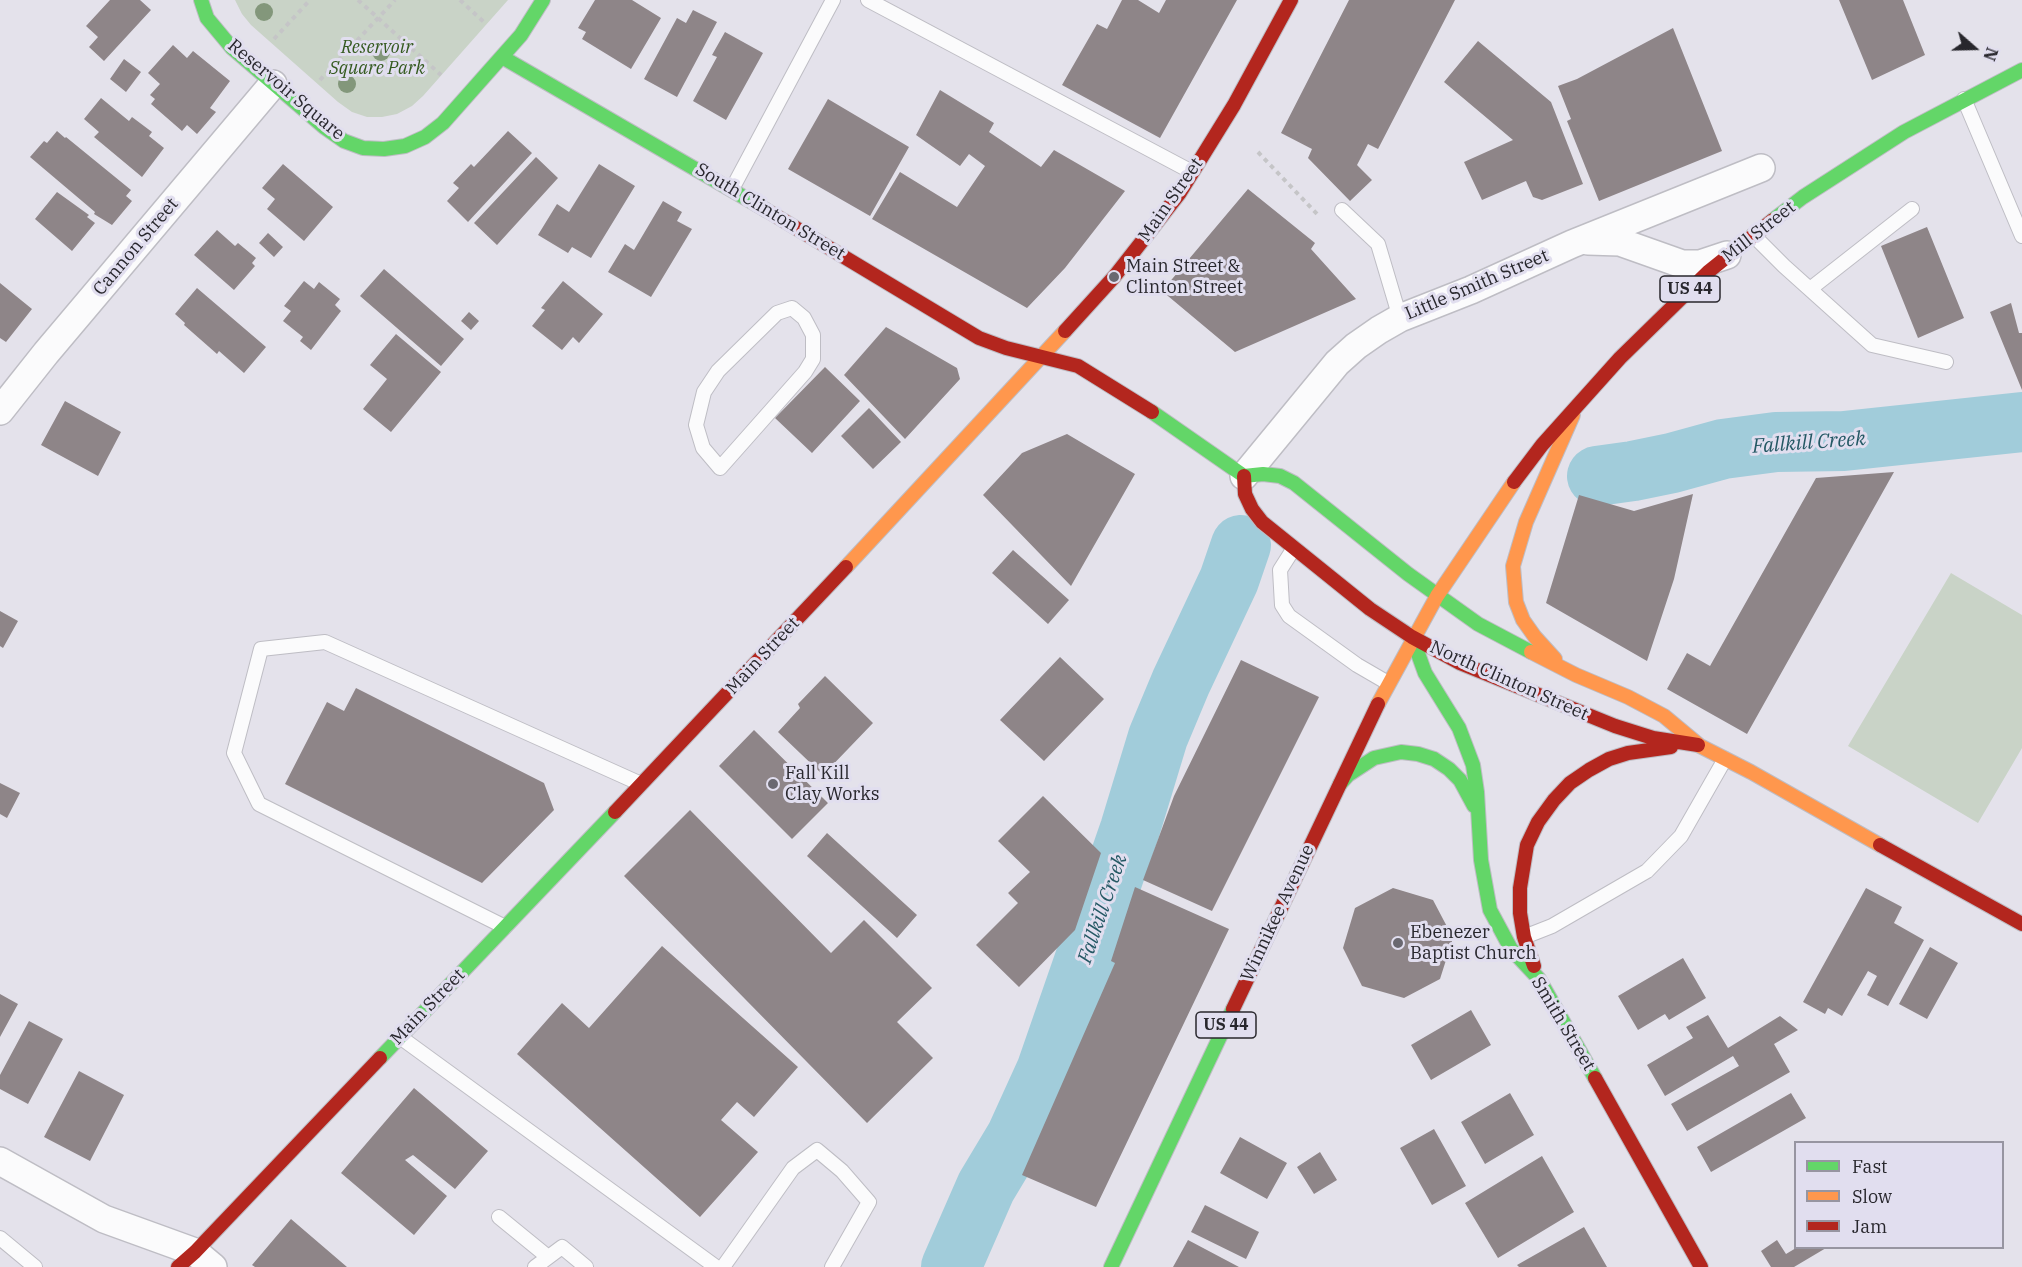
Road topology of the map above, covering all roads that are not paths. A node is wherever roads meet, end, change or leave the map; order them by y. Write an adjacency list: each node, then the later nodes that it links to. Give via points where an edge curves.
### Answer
1 (201, 0): 8 (main road, Reservoir Square, via 218,33)
2 (543, 0): 6 (main road, Reservoir Square)
3 (833, 0): 12 (lane)
4 (868, 0): 11 (lane)
5 (1291, 0): 11 (main road, Main Street)
6 (502, 57): 8 (main road, Reservoir Square, via 443,123 405,146 384,149 344,141); 12 (main road, South Clinton Street)
7 (2022, 70): 9 (main road, Mill Street / US 44)
8 (273, 84): 24 (street, Cannon Street)
9 (1964, 99): 15 (main road, Mill Street / US 44, via 1852,164); 16 (lane)
10 (1761, 168): 17 (street, Little Smith Street)
11 (1192, 172): 21 (main road, Main Street, via 1114,277)
12 (732, 189): 21 (main road, South Clinton Street, via 979,338)
13 (1912, 209): 19 (lane)
14 (1342, 210): 20 (lane, via 1378,244)
15 (1754, 235): 18 (main road, Mill Street / US 44); 19 (lane)
16 (2022, 236)
17 (1572, 244): 18 (street, via 1620,242 1682,264 1700,264); 20 (street, Little Smith Street)
18 (1732, 253): 23 (main road, Mill Street / US 44, via 1663,315)
19 (1810, 289): 22 (lane, via 1872,345)
20 (1400, 318): 26 (street, Little Smith Street, via 1337,363)
21 (1042, 357): 26 (main road, via 1078,366); 34 (main road, Main Street)
22 (1946, 362)
23 (1579, 402): 28 (main road, Mill Street / US 44, via 1504,494); 30 (main road, via 1526,522 1513,566 1516,602 1523,620 1548,652)
24 (0, 411)
25 (720, 468): 25 (lane, via 703,448 696,425 704,392 718,371 777,313 792,308 804,318 813,335 813,359)
26 (1244, 476): 27 (main road, North Clinton Street, via 1245,494 1252,509); 28 (main road, North Clinton Street, via 1280,476 1294,483)
27 (1294, 548): 29 (main road, North Clinton Street); 31 (lane, via 1280,570 1282,605 1289,616)
28 (1437, 596): 29 (main road, Winnikee Avenue / US 44); 30 (main road, North Clinton Street, via 1492,632)
29 (1412, 637): 31 (main road, Winnikee Avenue / US 44); 32 (main road, North Clinton Street, via 1460,663 1615,726); 36 (main road, Smith Street, via 1425,673 1467,747 1473,765)
30 (1576, 675): 32 (main road, North Clinton Street, via 1664,716)
31 (1388, 683): 35 (main road, Winnikee Avenue / US 44)
32 (1700, 746): 33 (main road, North Clinton Street); 39 (main road, via 1651,748 1609,759 1570,783 1554,800 1527,845 1521,869)
33 (1725, 758): 37 (main road, North Clinton Street); 39 (lane, via 1681,836 1647,871 1552,926)
34 (642, 784): 38 (main road, Main Street); 38 (lane, via 325,642 261,649 234,753 259,804)
35 (1340, 784): 36 (main road, via 1374,758 1401,752 1419,754 1434,759 1460,780); 53 (main road, Winnikee Avenue / US 44)
36 (1479, 825): 40 (main road, Smith Street, via 1490,910 1511,949)
37 (2022, 924)
38 (505, 927): 41 (main road, Main Street)
39 (1524, 937): 40 (main road)
40 (1539, 979): 54 (main road, Smith Street)
41 (400, 1037): 46 (main road, Main Street); 50 (lane)
42 (0, 1161): 46 (street, via 104,1219)
43 (499, 1216): 45 (lane)
44 (0, 1238): 47 (lane)
45 (548, 1257): 48 (lane); 49 (lane, via 562,1246)
46 (195, 1262)
47 (35, 1267)
48 (535, 1267)
49 (586, 1267)
50 (716, 1267)
51 (723, 1267): 52 (lane, via 793,1168 817,1150 842,1171 868,1202)
52 (832, 1267)
53 (1111, 1267)
54 (1701, 1267)

